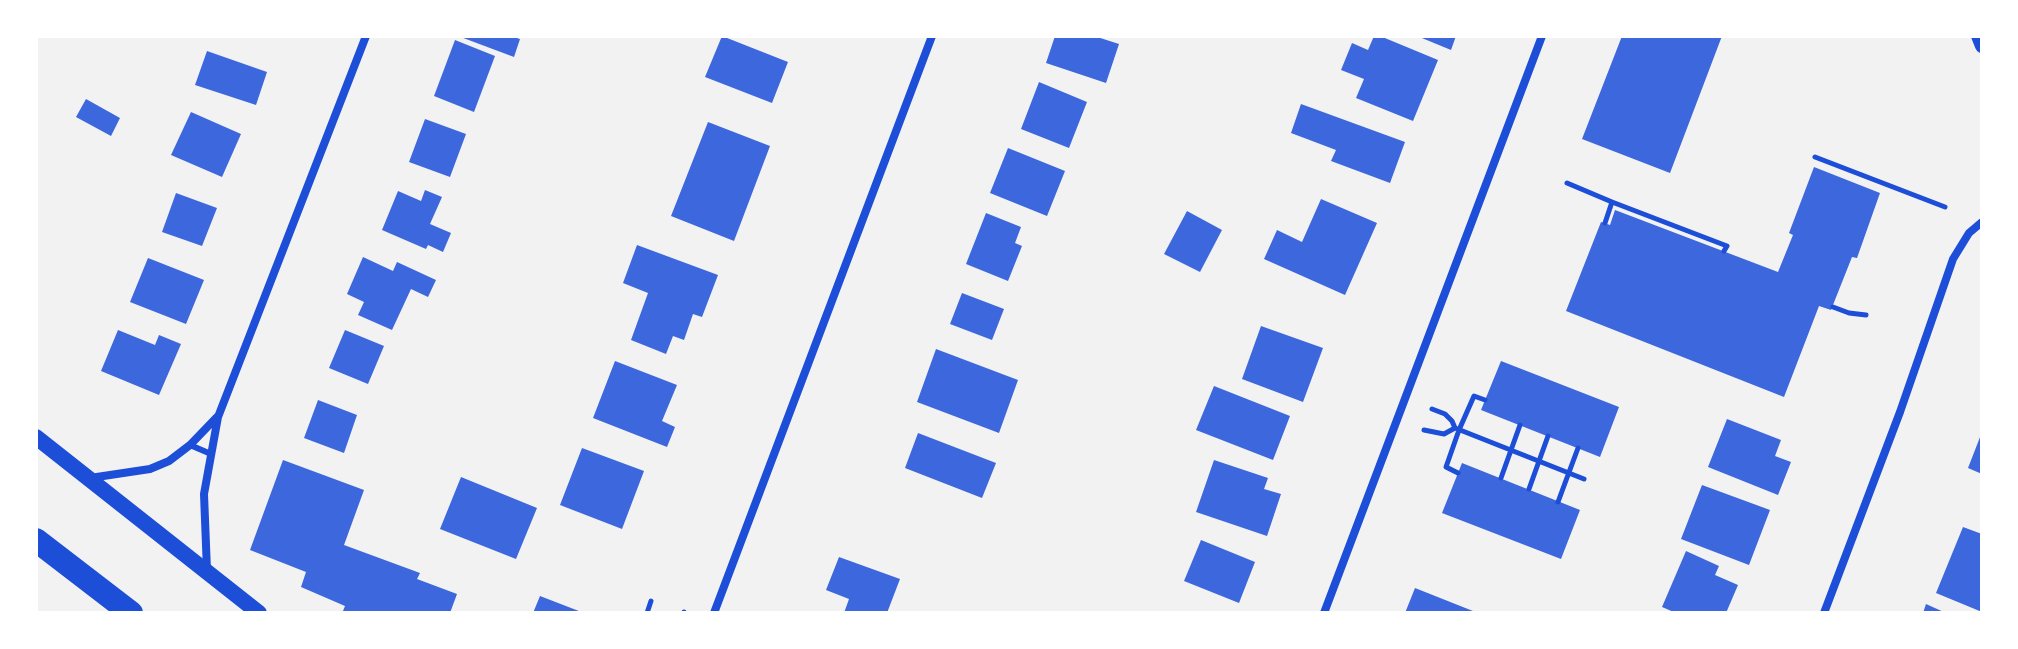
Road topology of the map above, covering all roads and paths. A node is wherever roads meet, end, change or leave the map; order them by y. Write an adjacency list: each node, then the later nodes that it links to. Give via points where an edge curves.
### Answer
1 (366, 36): 19 (street)
2 (932, 36): 43 (street)
3 (1542, 36): 44 (street)
4 (1978, 36): 5 (street)
5 (1982, 46)
6 (1815, 157): 7 (path)
7 (1847, 169): 8 (path); 11 (path)
8 (1843, 178)
9 (1567, 183): 10 (path)
10 (1612, 202): 13 (path); 14 (path, via 1727,246)
11 (1945, 207)
12 (1982, 222): 45 (street, via 1953,259)
13 (1605, 223)
14 (1724, 251)
15 (1833, 307): 16 (path)
16 (1866, 315)
17 (1485, 400): 21 (path, via 1474,396)
18 (1432, 409): 21 (path, via 1445,414)
19 (218, 417): 25 (street); 28 (street)
20 (1520, 425): 27 (path)
21 (1457, 429): 22 (path, via 1444,434); 27 (path); 31 (path, via 1446,467)
22 (1424, 430)
23 (1548, 436): 29 (path)
24 (36, 437): 32 (main road)
25 (190, 445): 28 (lane); 32 (street, via 150,469)
26 (1578, 448): 30 (path)
27 (1512, 450): 29 (path); 33 (path)
28 (211, 454): 38 (street, via 204,494)
29 (1540, 461): 30 (path); 35 (path)
30 (1569, 472): 34 (path); 36 (path)
31 (1458, 473)
32 (88, 478): 38 (main road)
33 (1501, 478)
34 (1584, 479)
35 (1529, 489)
36 (1558, 502)
37 (36, 540): 40 (highway)
38 (207, 572): 41 (main road)
39 (651, 601): 42 (path)
40 (131, 613)
41 (259, 613)
42 (647, 613)
43 (714, 613)
44 (1324, 613)
45 (1824, 613)

